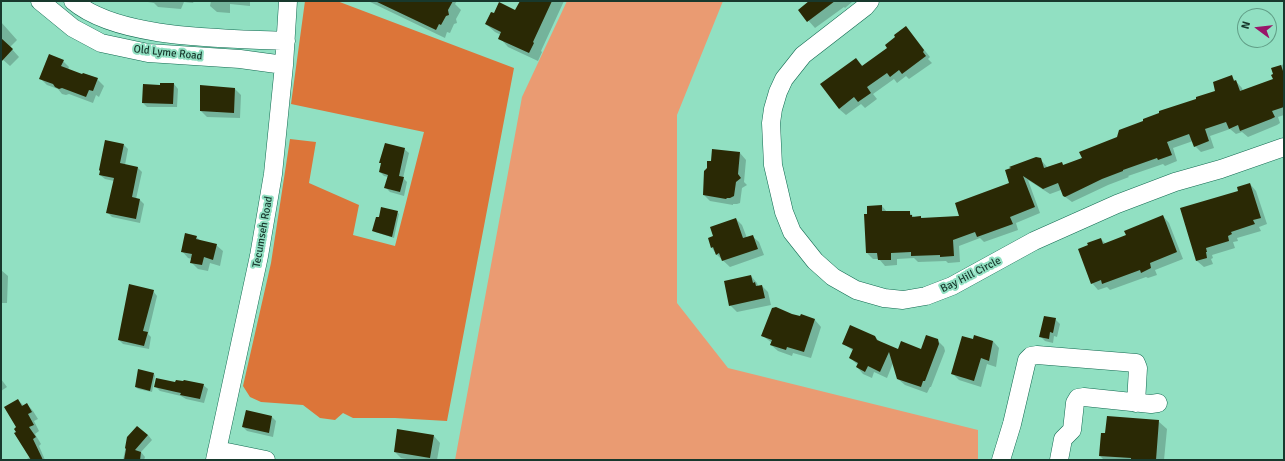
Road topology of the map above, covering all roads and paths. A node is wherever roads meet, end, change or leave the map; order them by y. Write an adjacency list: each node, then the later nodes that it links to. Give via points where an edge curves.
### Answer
1 (40, 1): 6 (street, Old Lyme Road, via 73,28 101,43 148,53 240,59)
2 (73, 1): 5 (street, Old Lyme Road, via 99,17 138,29 174,35)
3 (288, 1): 5 (street, Tecumseh Road)
4 (870, 1): 7 (street, Bay Hill Circle, via 803,55 778,92 771,123 773,166 784,212 792,232 815,261 833,277 856,290 903,300 926,296 952,286 1034,241 1117,204 1175,182)
5 (286, 42): 6 (street, Tecumseh Road)
6 (284, 65): 10 (street, Tecumseh Road, via 273,174 259,256)
7 (1284, 148)
8 (1136, 403): 9 (street); 12 (street, via 1136,363 1031,356 1027,360); 13 (street, via 1078,398 1075,403 1072,430 1063,439)
9 (1158, 403)
10 (216, 455): 11 (street)
11 (266, 460)
12 (1001, 460)
13 (1059, 460)

